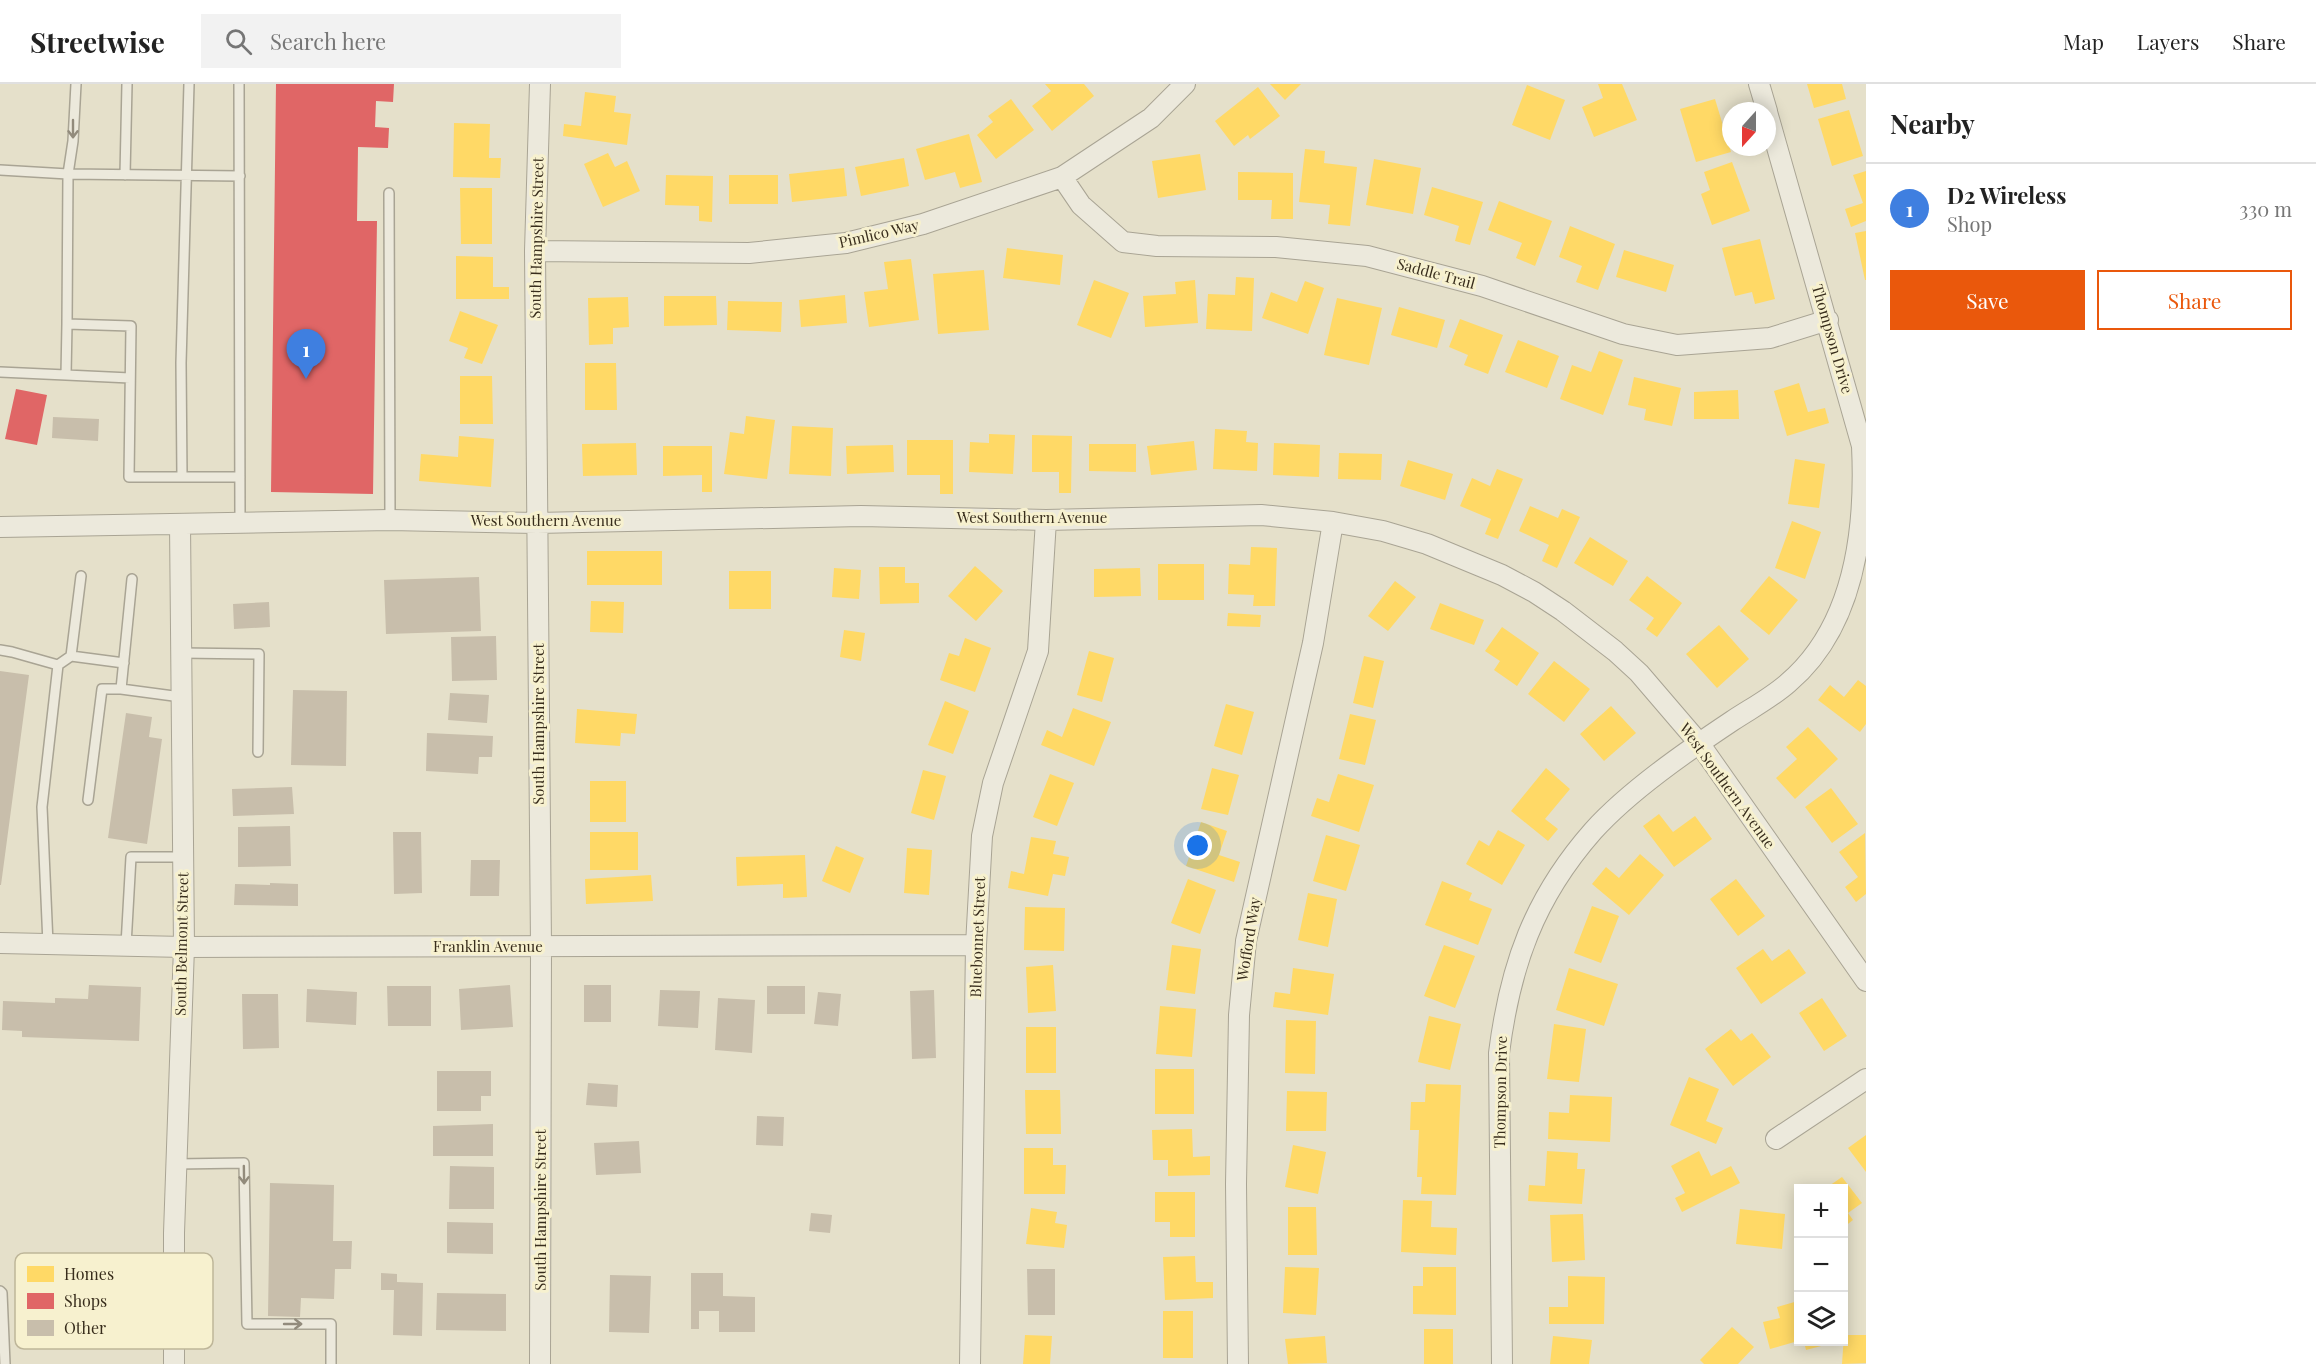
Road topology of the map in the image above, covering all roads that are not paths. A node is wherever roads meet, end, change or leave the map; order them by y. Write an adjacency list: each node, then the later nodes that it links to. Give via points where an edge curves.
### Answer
1 (76, 84): 11 (lane, one-way to 11)
2 (127, 84): 12 (lane)
3 (189, 84): 13 (lane)
4 (239, 84): 14 (lane)
5 (540, 84): 17 (street, South Hampshire Street)
6 (1185, 84): 15 (street, Pimlico Way, via 1151,118)
7 (1759, 84): 8 (street, Thompson Drive)
8 (1764, 102)
9 (1776, 142): 18 (street, Thompson Drive)
10 (0, 170): 11 (lane)
11 (68, 174): 12 (lane); 19 (lane)
12 (125, 175): 13 (lane)
13 (187, 176): 14 (lane); 23 (lane, via 181,363)
14 (240, 176): 24 (lane)
15 (1062, 177): 17 (street, Pimlico Way, via 923,224 846,243 749,253); 18 (street, Saddle Trail, via 1081,205 1123,242 1276,247 1367,256 1482,286 1623,334 1677,345 1770,338)
16 (389, 193): 25 (lane)
17 (535, 251): 29 (street, South Hampshire Street)
18 (1828, 320): 41 (street, Thompson Drive, via 1866,472 1862,541 1855,574 1830,634 1811,661 1787,684)
19 (67, 324): 21 (lane); 22 (lane, via 131,326)
20 (0, 372): 21 (lane)
21 (66, 375): 22 (lane)
22 (130, 378): 23 (lane, via 129,477)
23 (183, 477): 24 (lane)
24 (240, 477): 28 (lane)
25 (390, 520): 28 (street, West Southern Avenue); 29 (street, West Southern Avenue)
26 (1046, 520): 27 (street, West Southern Avenue, via 1261,515); 29 (street, West Southern Avenue, via 861,516); 48 (street, Bluebonnet Street, via 1038,651 991,794 982,836)
27 (1333, 522): 41 (street, West Southern Avenue, via 1427,544 1534,592 1615,651); 61 (street, Wofford Way, via 1313,643 1246,941 1239,1015 1236,1173)
28 (240, 523): 30 (street, West Southern Avenue)
29 (537, 523): 50 (street, South Hampshire Street)
30 (180, 524): 31 (street, West Southern Avenue); 35 (street, South Belmont Street)
31 (0, 526)
32 (81, 576): 36 (lane)
33 (132, 579): 37 (lane)
34 (0, 651): 38 (lane)
35 (181, 653): 40 (street, South Belmont Street); 42 (lane, via 259,654)
36 (71, 656): 37 (lane); 38 (lane)
37 (124, 663): 39 (lane)
38 (58, 665): 46 (lane, via 42,807)
39 (121, 689): 40 (lane); 43 (lane, via 102,688)
40 (181, 697): 44 (street, South Belmont Street)
41 (1699, 743): 51 (street, West Southern Avenue); 62 (street, Thompson Drive, via 1594,830 1547,893 1517,962 1499,1053)
42 (258, 752)
43 (88, 800)
44 (183, 856): 47 (lane, via 131,857); 49 (street, South Belmont Street)
45 (0, 943): 46 (street, Franklin Avenue)
46 (48, 944): 47 (street, Franklin Avenue)
47 (126, 945): 49 (street, Franklin Avenue)
48 (976, 945): 50 (street, Franklin Avenue); 60 (street, Bluebonnet Street)
49 (184, 946): 50 (street, Franklin Avenue); 54 (street, South Belmont Street)
50 (541, 947): 59 (street, South Hampshire Street)
51 (1866, 981)
52 (1866, 1079): 53 (street)
53 (1776, 1139)
54 (176, 1164): 55 (street, South Belmont Street); 58 (lane, one-way to 58, via 244,1163 247,1324 331,1324)
55 (174, 1253)
56 (0, 1291): 57 (lane)
57 (5, 1364)
58 (331, 1364)
59 (540, 1364)
60 (970, 1364)
61 (1238, 1364)
62 (1502, 1364)

